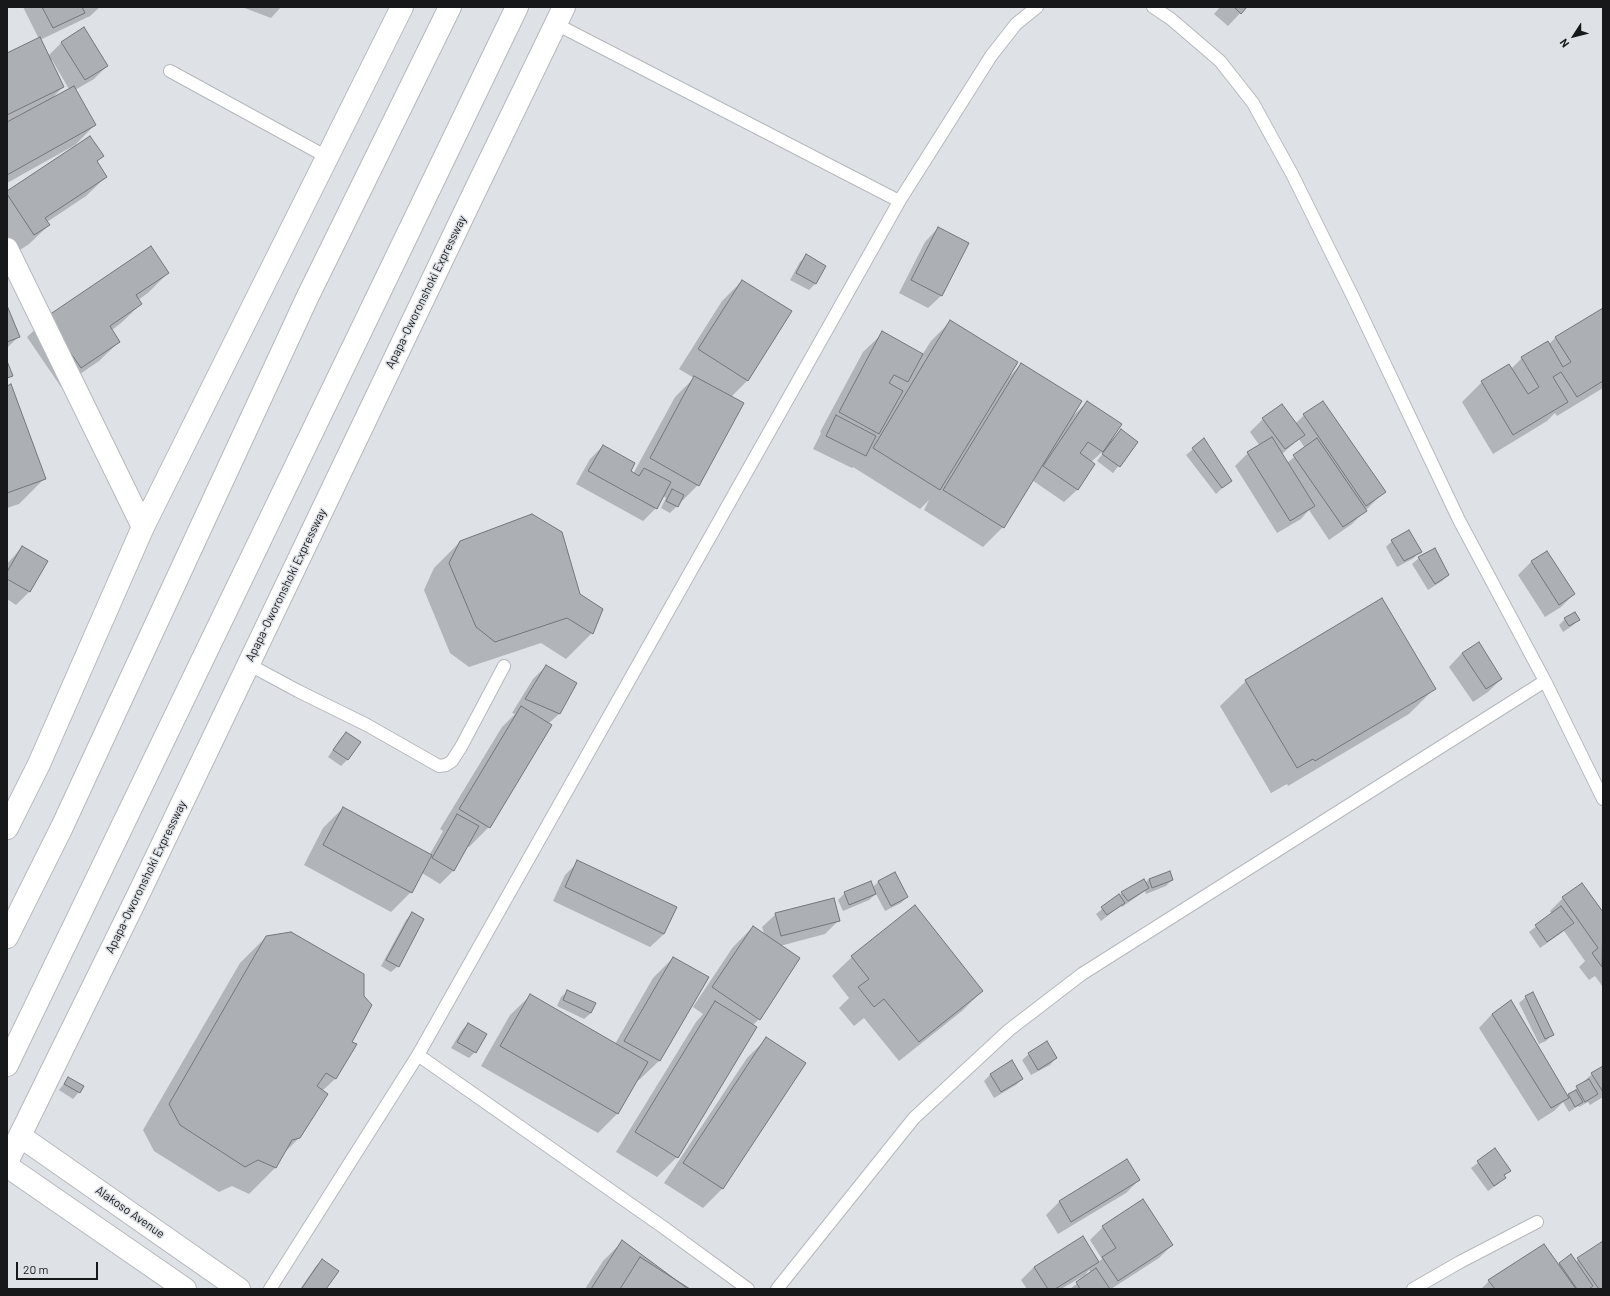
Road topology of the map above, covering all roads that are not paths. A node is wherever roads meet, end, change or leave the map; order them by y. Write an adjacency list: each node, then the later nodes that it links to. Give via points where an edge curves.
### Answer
1 (402, 7): 8 (main road)
2 (450, 7): 17 (main road, via 307,298 62,827)
3 (517, 7): 19 (main road)
4 (1037, 7): 9 (lane, via 1016,24 991,56)
5 (1153, 7): 14 (lane, via 1171,19 1220,62 1253,102 1354,299 1459,520)
6 (560, 16): 9 (lane); 12 (main road, Apapa-Oworonshoki Expressway)
7 (170, 70): 8 (lane)
8 (327, 157): 11 (main road)
9 (900, 201): 18 (lane)
10 (7, 249): 11 (main road)
11 (143, 527): 16 (main road, via 39,764)
12 (248, 664): 13 (lane, via 439,766 452,761); 20 (main road, Apapa-Oworonshoki Expressway)
13 (504, 666)
14 (1545, 682): 15 (lane); 28 (lane, via 1082,974 1009,1030 914,1118)
15 (1603, 799)
16 (7, 828)
17 (7, 937)
18 (418, 1055): 26 (lane); 27 (lane)
19 (7, 1065)
20 (20, 1136): 21 (main road, Apapa-Oworonshoki Expressway); 25 (main road, Alakoso Avenue)
21 (7, 1162)
22 (7, 1166): 24 (main road)
23 (1537, 1222): 29 (lane)
24 (185, 1289)
25 (239, 1289)
26 (270, 1289)
27 (748, 1289)
28 (777, 1289)
29 (1413, 1289)

